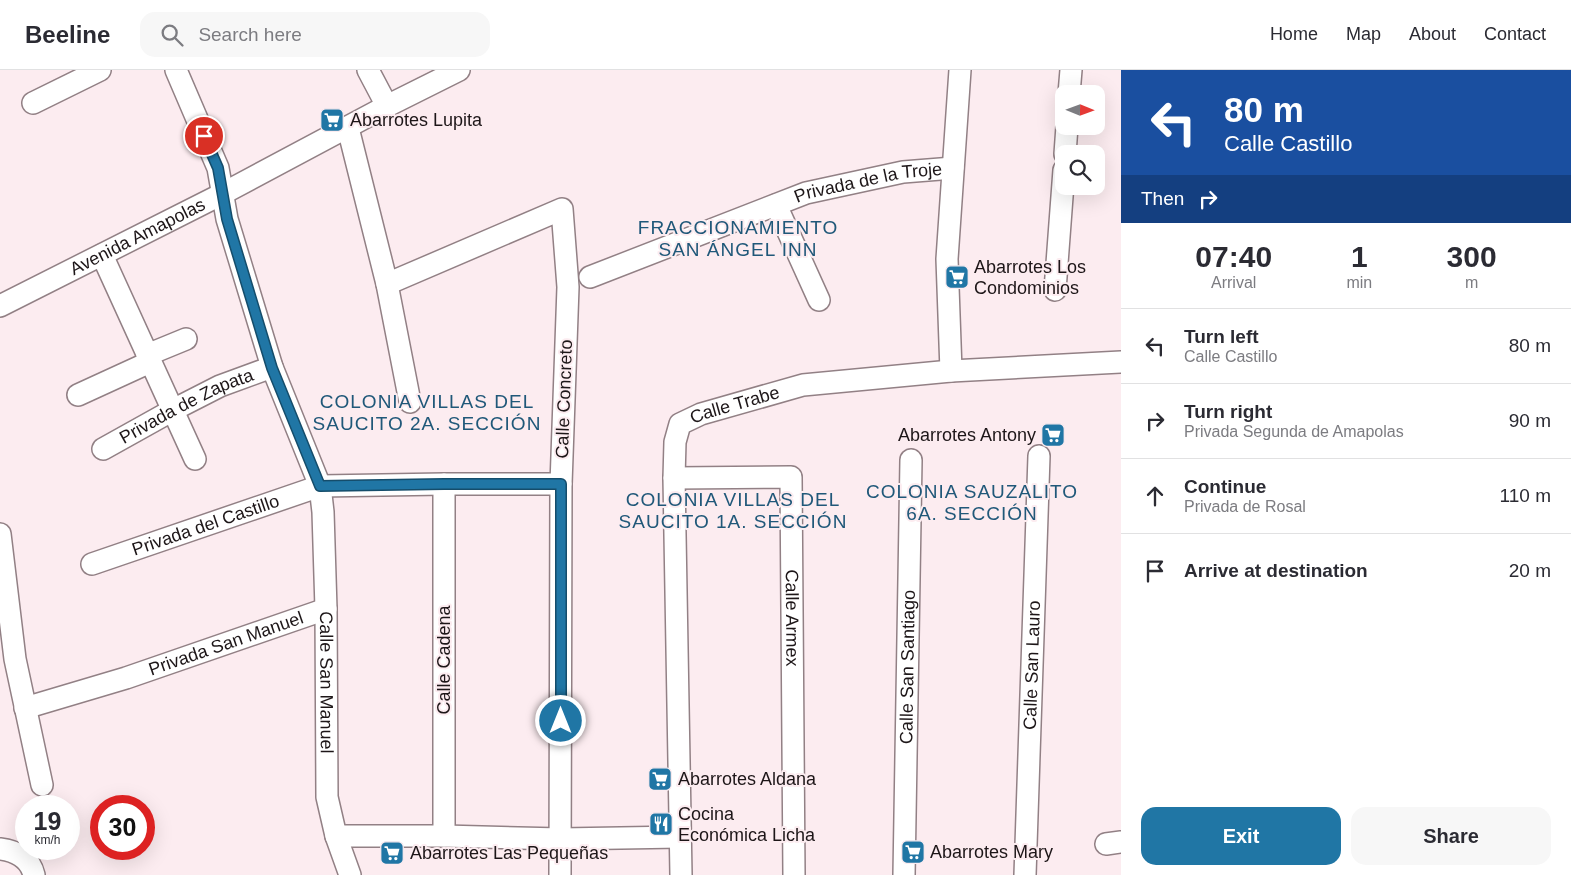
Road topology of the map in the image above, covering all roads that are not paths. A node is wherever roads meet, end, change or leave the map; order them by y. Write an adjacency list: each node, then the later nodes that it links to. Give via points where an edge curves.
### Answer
1 (100, 70): 8 (street)
2 (176, 70): 12 (street, Calle San Manuel, via 218,168)
3 (368, 70): 9 (street)
4 (459, 70): 9 (street, Avenida Amapolas)
5 (960, 70): 11 (street, Privada de la Troje)
6 (1071, 70): 7 (street)
7 (1070, 85)
8 (33, 103)
9 (387, 106): 10 (street, Avenida Amapolas)
10 (348, 128): 12 (street, Avenida Amapolas); 17 (street)
11 (953, 168): 14 (street, Privada de la Troje, via 902,172 806,193); 25 (street, Privada de la Troje, via 947,259)
12 (222, 194): 15 (street, Avenida Amapolas); 24 (street, Calle San Manuel)
13 (1062, 195): 18 (street)
14 (776, 205): 16 (street, Privada de la Troje); 19 (street)
15 (102, 255): 20 (street, Avenida Amapolas); 22 (street)
16 (590, 278)
17 (386, 284): 27 (street); 35 (street, Calle Concreto, via 562,209 568,287)
18 (1055, 290)
19 (820, 300)
20 (0, 306)
21 (186, 339): 22 (street)
22 (149, 358): 26 (street); 28 (street)
23 (1121, 362): 25 (street, Calle Trabe)
24 (272, 368): 28 (street, Privada de Zapata, via 220,386); 36 (street, Calle San Manuel)
25 (951, 372): 33 (street, Calle Trabe, via 803,385 702,414 680,424 675,442)
26 (78, 395)
27 (410, 402)
28 (173, 410): 29 (street, Privada de Zapata); 31 (street)
29 (103, 449)
30 (1039, 456): 54 (street, Calle San Lauro)
31 (195, 458)
32 (911, 460): 53 (street, Calle San Santiago)
33 (674, 478): 45 (street, Calle Trabe); 52 (street, Calle Armex, via 792,477)
34 (444, 484): 35 (street, Privada del Castillo); 36 (street, Privada del Castillo); 44 (street, Calle Cadena)
35 (561, 484): 46 (street, Calle Concreto)
36 (320, 486): 38 (street, Privada del Castillo); 39 (street, Calle San Manuel)
37 (0, 534): 40 (street)
38 (92, 564)
39 (326, 609): 41 (street, Privada San Manuel, via 126,678); 43 (street, Calle San Manuel, via 327,797)
40 (7, 657): 41 (street)
41 (25, 708): 42 (street)
42 (42, 785)
43 (336, 836): 44 (street); 49 (street, Calle San Manuel)
44 (444, 836): 46 (street)
45 (680, 837): 46 (street); 51 (street, Calle Trabe)
46 (560, 839): 50 (street, Calle Concreto)
47 (0, 848): 48 (street, via 15,851 32,866)
48 (34, 875)
49 (350, 875)
50 (560, 875)
51 (681, 875)
52 (794, 875)
53 (904, 875)
54 (1024, 875)

